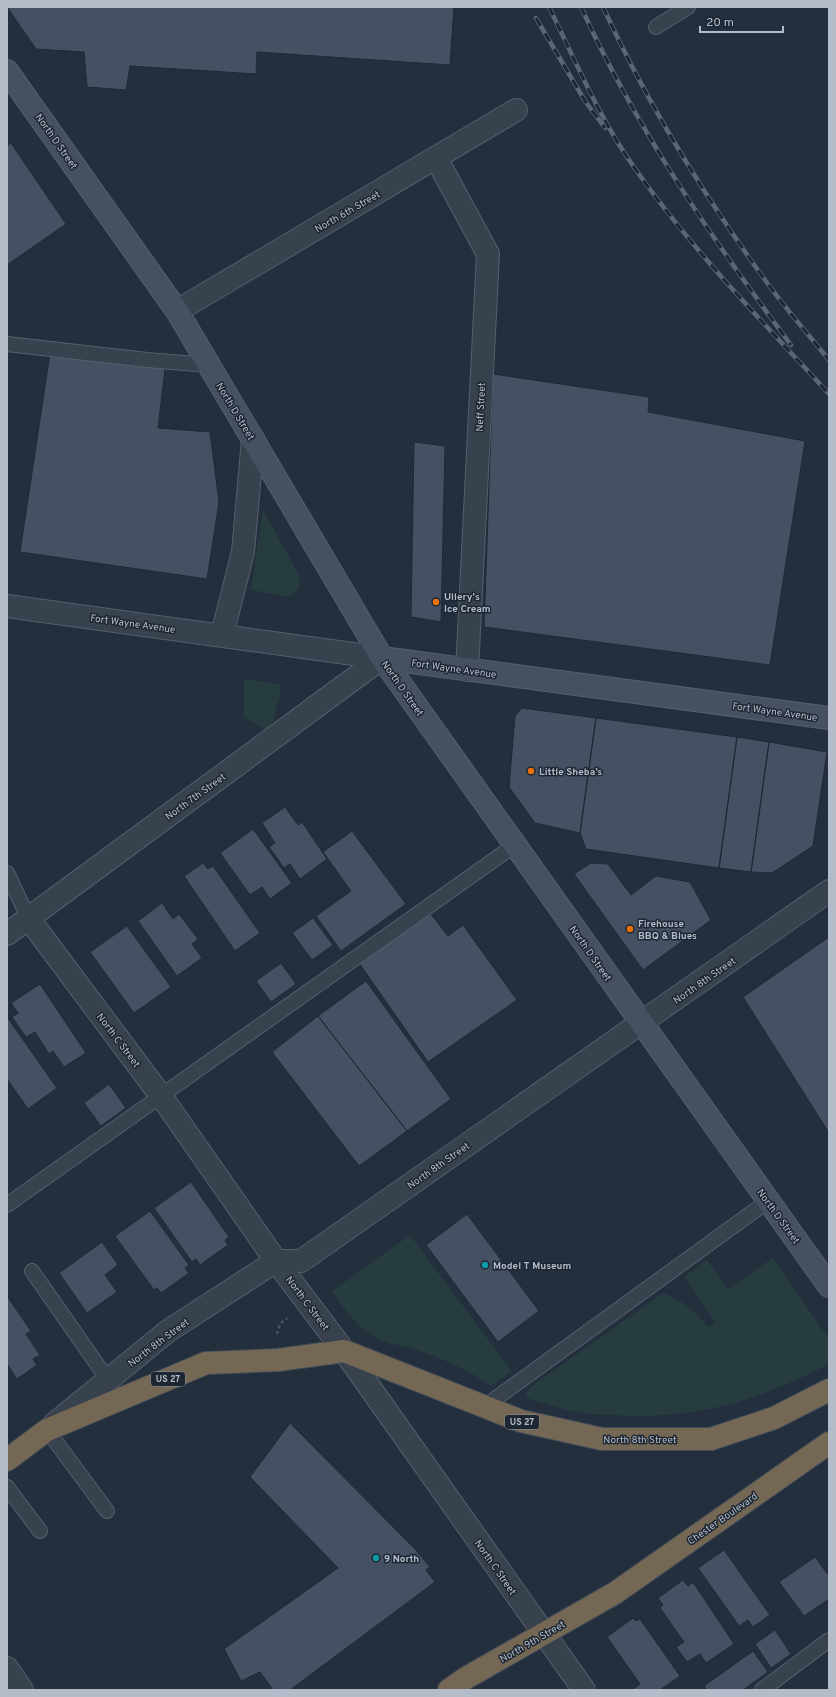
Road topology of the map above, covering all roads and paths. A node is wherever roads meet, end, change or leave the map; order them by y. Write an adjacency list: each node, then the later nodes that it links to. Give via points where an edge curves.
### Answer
1 (688, 7): 2 (lane)
2 (656, 27)
3 (7, 71): 6 (street, North D Street)
4 (516, 110): 5 (street, North 6th Street)
5 (436, 158): 6 (street, North 6th Street); 13 (street, Neff Street, via 488,254)
6 (177, 311): 8 (street, North D Street)
7 (7, 344): 8 (lane)
8 (209, 365): 9 (street, North D Street)
9 (253, 439): 11 (street, via 243,552); 12 (street, North D Street)
10 (7, 606): 11 (street, Fort Wayne Avenue)
11 (222, 636): 12 (street, Fort Wayne Avenue)
12 (382, 658): 13 (street, Fort Wayne Avenue); 15 (street, North D Street); 18 (street, North 7th Street)
13 (467, 670): 14 (street, Fort Wayne Avenue)
14 (829, 718)
15 (515, 845): 20 (street, North D Street); 21 (lane)
16 (7, 873): 18 (lane)
17 (829, 891): 20 (street, North 8th Street)
18 (29, 919): 19 (street, North 7th Street); 21 (street, North C Street)
19 (7, 934)
20 (641, 1024): 22 (street, North D Street); 24 (street, North 8th Street, via 301,1261)
21 (161, 1096): 23 (lane); 24 (street, North C Street)
22 (768, 1202): 26 (street, North D Street); 32 (lane)
23 (7, 1205)
24 (276, 1261): 29 (street, North C Street); 30 (street, North 8th Street, via 168,1331)
25 (32, 1271): 30 (lane)
26 (829, 1286)
27 (289, 1316): 28 (path, via 280,1324)
28 (277, 1334)
29 (344, 1351): 32 (highway, North 8th Street / US 27); 33 (highway, North 8th Street / US 27, via 278,1360 206,1363); 40 (street, North C Street)
30 (108, 1380): 33 (street, North 8th Street)
31 (829, 1390): 32 (highway, North 8th Street / US 27, via 774,1418 711,1439 602,1439 521,1422)
32 (484, 1407)
33 (47, 1430): 35 (highway, North 8th Street / US 27); 37 (lane)
34 (829, 1443): 39 (highway, Chester Boulevard)
35 (7, 1460)
36 (7, 1487): 38 (lane)
37 (107, 1511)
38 (40, 1531)
39 (615, 1593): 40 (highway, North 9th Street)
40 (544, 1634): 44 (highway, North 9th Street); 45 (street, North C Street)
41 (829, 1640): 46 (lane)
42 (7, 1668): 43 (street)
43 (22, 1690)
44 (449, 1690)
45 (584, 1690)
46 (762, 1690)

